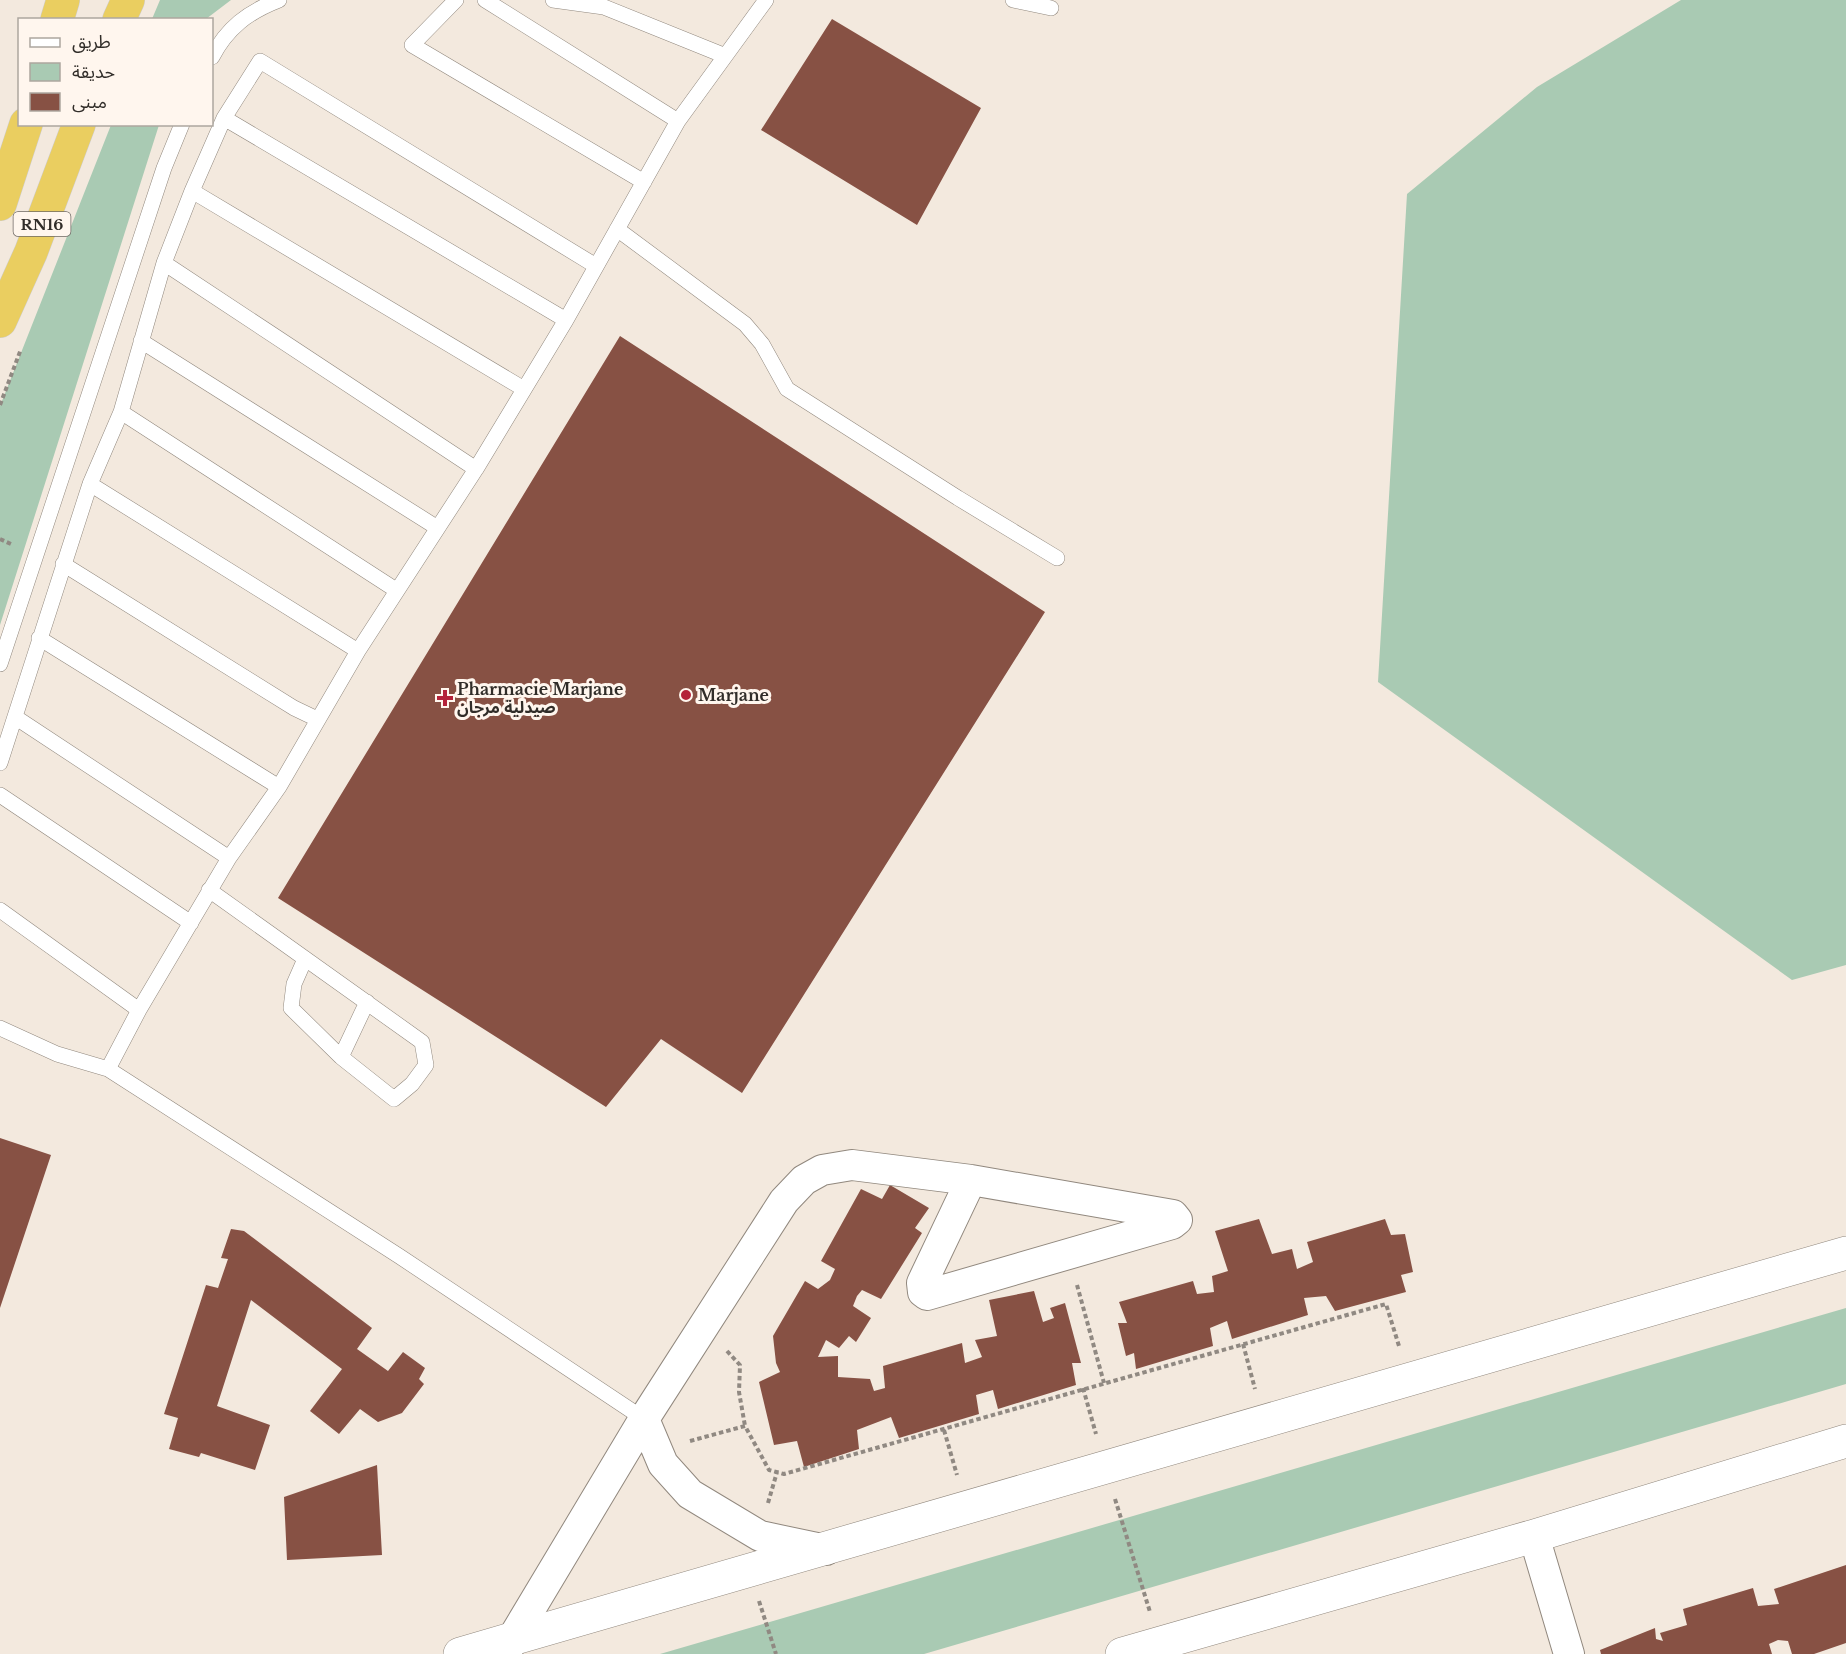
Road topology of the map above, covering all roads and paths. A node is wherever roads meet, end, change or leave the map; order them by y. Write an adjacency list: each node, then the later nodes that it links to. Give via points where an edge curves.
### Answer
1 (63, 0): 10 (highway)
2 (128, 0): 11 (highway)
3 (279, 0): 12 (lane, via 235,24)
4 (456, 0): 19 (lane, via 412,45)
5 (485, 0): 15 (lane)
6 (553, 0): 13 (lane, via 604,7)
7 (766, 0): 13 (lane)
8 (1013, 0): 9 (lane)
9 (1051, 8)
10 (58, 18)
11 (120, 18)
12 (213, 55)
13 (723, 55): 15 (lane)
14 (224, 118): 20 (lane); 24 (lane, via 260,61); 25 (lane)
15 (678, 121): 19 (lane)
16 (25, 126): 21 (highway, RN16)
17 (78, 126): 26 (highway, RN16, via 31,252)
18 (181, 126): 38 (lane)
19 (644, 182): 22 (lane)
20 (192, 191): 23 (lane); 28 (lane)
21 (0, 204)
22 (617, 229): 24 (lane); 33 (lane, via 745,324 762,344 787,389)
23 (164, 263): 27 (lane); 30 (lane)
24 (596, 266): 25 (lane)
25 (566, 320): 28 (lane)
26 (0, 321)
27 (141, 341): 29 (lane); 32 (lane)
28 (524, 389): 30 (lane)
29 (121, 412): 31 (lane); 35 (lane)
30 (476, 469): 32 (lane)
31 (90, 484): 34 (lane); 37 (lane)
32 (436, 527): 35 (lane)
33 (1058, 558)
34 (63, 564): 36 (lane); 40 (lane)
35 (396, 590): 37 (lane)
36 (39, 638): 39 (lane); 42 (lane)
37 (358, 651): 40 (lane)
38 (0, 664)
39 (15, 717): 41 (lane); 44 (lane)
40 (317, 719): 42 (lane)
41 (0, 762)
42 (279, 787): 44 (lane)
43 (0, 795): 47 (lane)
44 (229, 858): 45 (lane)
45 (209, 890): 47 (lane); 48 (lane)
46 (0, 910): 50 (lane)
47 (191, 923): 50 (lane)
48 (305, 959): 49 (lane); 52 (lane, via 294,984 291,1008)
49 (367, 1002): 52 (lane); 52 (lane, via 422,1042 426,1065 394,1099)
50 (140, 1010): 53 (lane)
51 (0, 1028): 53 (lane, via 57,1054)
52 (340, 1057)
53 (108, 1069): 62 (lane)
54 (972, 1180): 56 (street, via 922,1283 923,1292 932,1295); 56 (street, via 1176,1216 1175,1223); 57 (street, via 852,1165 834,1166 813,1175 784,1201)
55 (1846, 1254): 59 (street)
56 (1069, 1255): 60 (path)
57 (704, 1326): 62 (street); 64 (path, via 740,1365 739,1392)
58 (1243, 1344): 59 (path, via 1386,1304); 60 (path); 63 (path)
59 (1409, 1380): 63 (street)
60 (1104, 1383): 61 (path)
61 (1083, 1388): 65 (path); 68 (path)
62 (644, 1419): 67 (street); 74 (street)
63 (1264, 1423): 68 (street)
64 (745, 1426): 65 (path, via 770,1470 784,1474); 67 (path)
65 (944, 1430): 69 (path)
66 (1846, 1441): 70 (street)
67 (657, 1450): 71 (street, via 663,1464 690,1494 724,1516 760,1536)
68 (1106, 1468): 69 (street); 73 (path)
69 (966, 1509): 71 (street)
70 (1534, 1536): 73 (street); 78 (street)
71 (826, 1550): 72 (street)
72 (750, 1572): 74 (street); 76 (path)
73 (1169, 1646): 77 (street)
74 (508, 1648): 75 (street)
75 (460, 1654)
76 (776, 1654)
77 (1122, 1654)
78 (1569, 1654)

